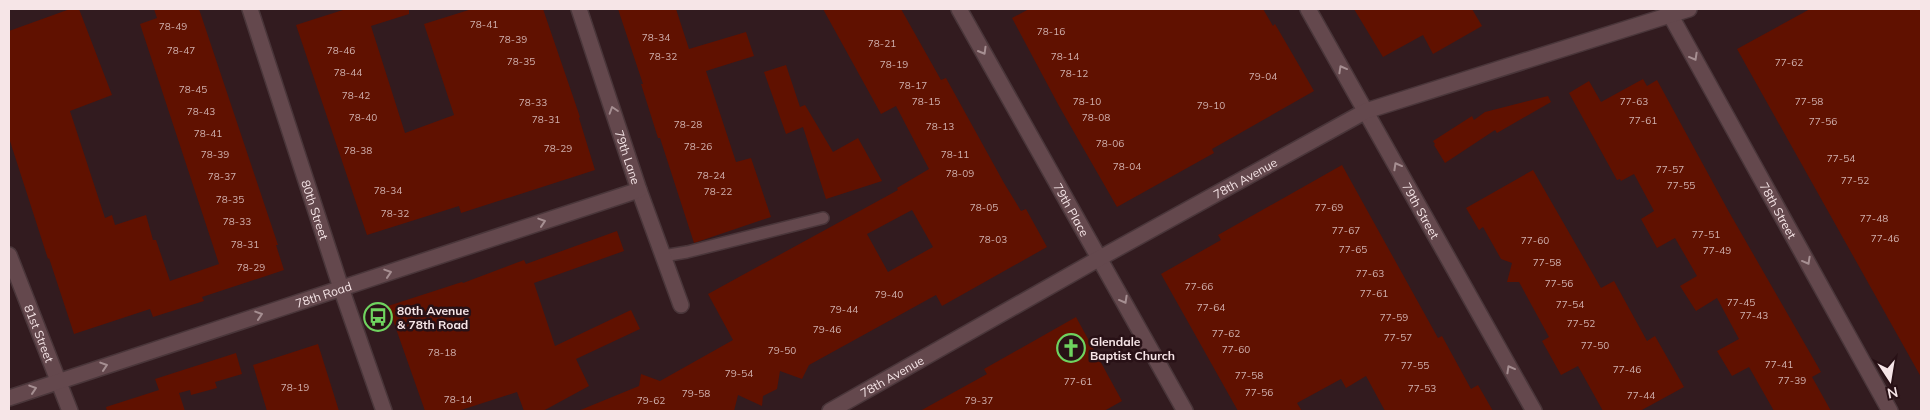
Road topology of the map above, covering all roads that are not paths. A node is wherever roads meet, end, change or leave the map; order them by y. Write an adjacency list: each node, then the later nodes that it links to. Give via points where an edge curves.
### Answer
1 (250, 9): 13 (street, 80th Street)
2 (579, 9): 8 (street, 79th Lane, one-way to 2)
3 (959, 9): 12 (street, 79th Place, one-way to 12)
4 (1308, 9): 7 (street, 79th Street, one-way to 4)
5 (1689, 9): 6 (street, 78th Avenue)
6 (1669, 12): 7 (street, 78th Avenue); 22 (street, 78th Street, one-way to 22)
7 (1366, 111): 12 (street, 78th Avenue); 21 (street, 79th Street, one-way to 7)
8 (639, 190): 11 (street, 79th Lane); 13 (street, 78th Road, one-way to 8)
9 (823, 218): 11 (lane)
10 (9, 255): 15 (street, 81st Street)
11 (663, 256): 14 (street, 79th Lane)
12 (1100, 258): 19 (street, 78th Avenue); 20 (street, 79th Place, one-way to 20)
13 (342, 288): 15 (street, 78th Road, one-way to 13); 18 (street, 80th Street)
14 (681, 305)
15 (58, 381): 16 (street, 78th Road, one-way to 15); 17 (street, 81st Street)
16 (9, 398)
17 (70, 411)
18 (384, 411)
19 (830, 411)
20 (1185, 411)
21 (1534, 411)
22 (1890, 411)

